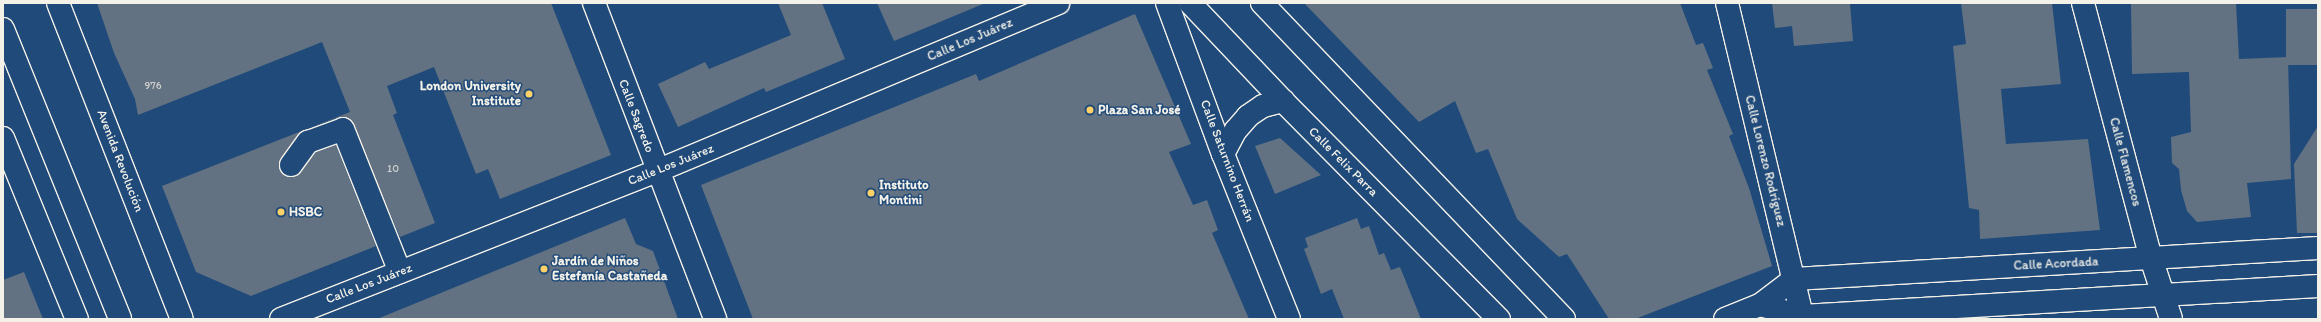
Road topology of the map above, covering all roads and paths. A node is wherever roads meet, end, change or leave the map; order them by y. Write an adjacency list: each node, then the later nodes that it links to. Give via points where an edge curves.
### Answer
1 (58, 3): 25 (main road, Avenida Revolución)
2 (594, 3): 14 (main road, Calle Sagredo)
3 (1058, 3): 14 (main road, Calle Los Juárez)
4 (1167, 3): 12 (main road, Calle Saturnino Herrán)
5 (1190, 3): 10 (main road, Calle Felix Parra)
6 (1262, 3): 30 (main road)
7 (1727, 3): 18 (main road, Calle Lorenzo Rodríguez)
8 (2083, 3): 16 (main road, Calle Flamencos)
9 (3, 29): 24 (main road)
10 (1283, 101): 12 (main road, via 1264,106 1248,116 1236,130); 29 (main road, Calle Felix Parra)
11 (3, 138): 23 (main road)
12 (1223, 154): 28 (main road, Calle Saturnino Herrán)
13 (291, 165): 17 (main road, via 308,142 344,129)
14 (657, 171): 17 (main road, Calle Los Juárez); 27 (main road, Calle Sagredo)
15 (2318, 248): 16 (main road, Calle Acordada)
16 (2151, 258): 18 (main road, Calle Acordada); 20 (main road, Calle Flamencos)
17 (400, 272): 26 (main road, Calle Los Juárez)
18 (1794, 279): 21 (main road); 22 (main road, Calle Lorenzo Rodríguez)
19 (2318, 286): 20 (main road)
20 (2164, 295): 22 (main road); 32 (main road, Calle Flamencos)
21 (1760, 305): 22 (main road); 31 (main road)
22 (1803, 317)
23 (77, 319)
24 (120, 319)
25 (182, 319)
26 (281, 319)
27 (715, 319)
28 (1289, 319)
29 (1499, 319)
30 (1564, 319)
31 (1725, 319)
32 (2172, 319)

